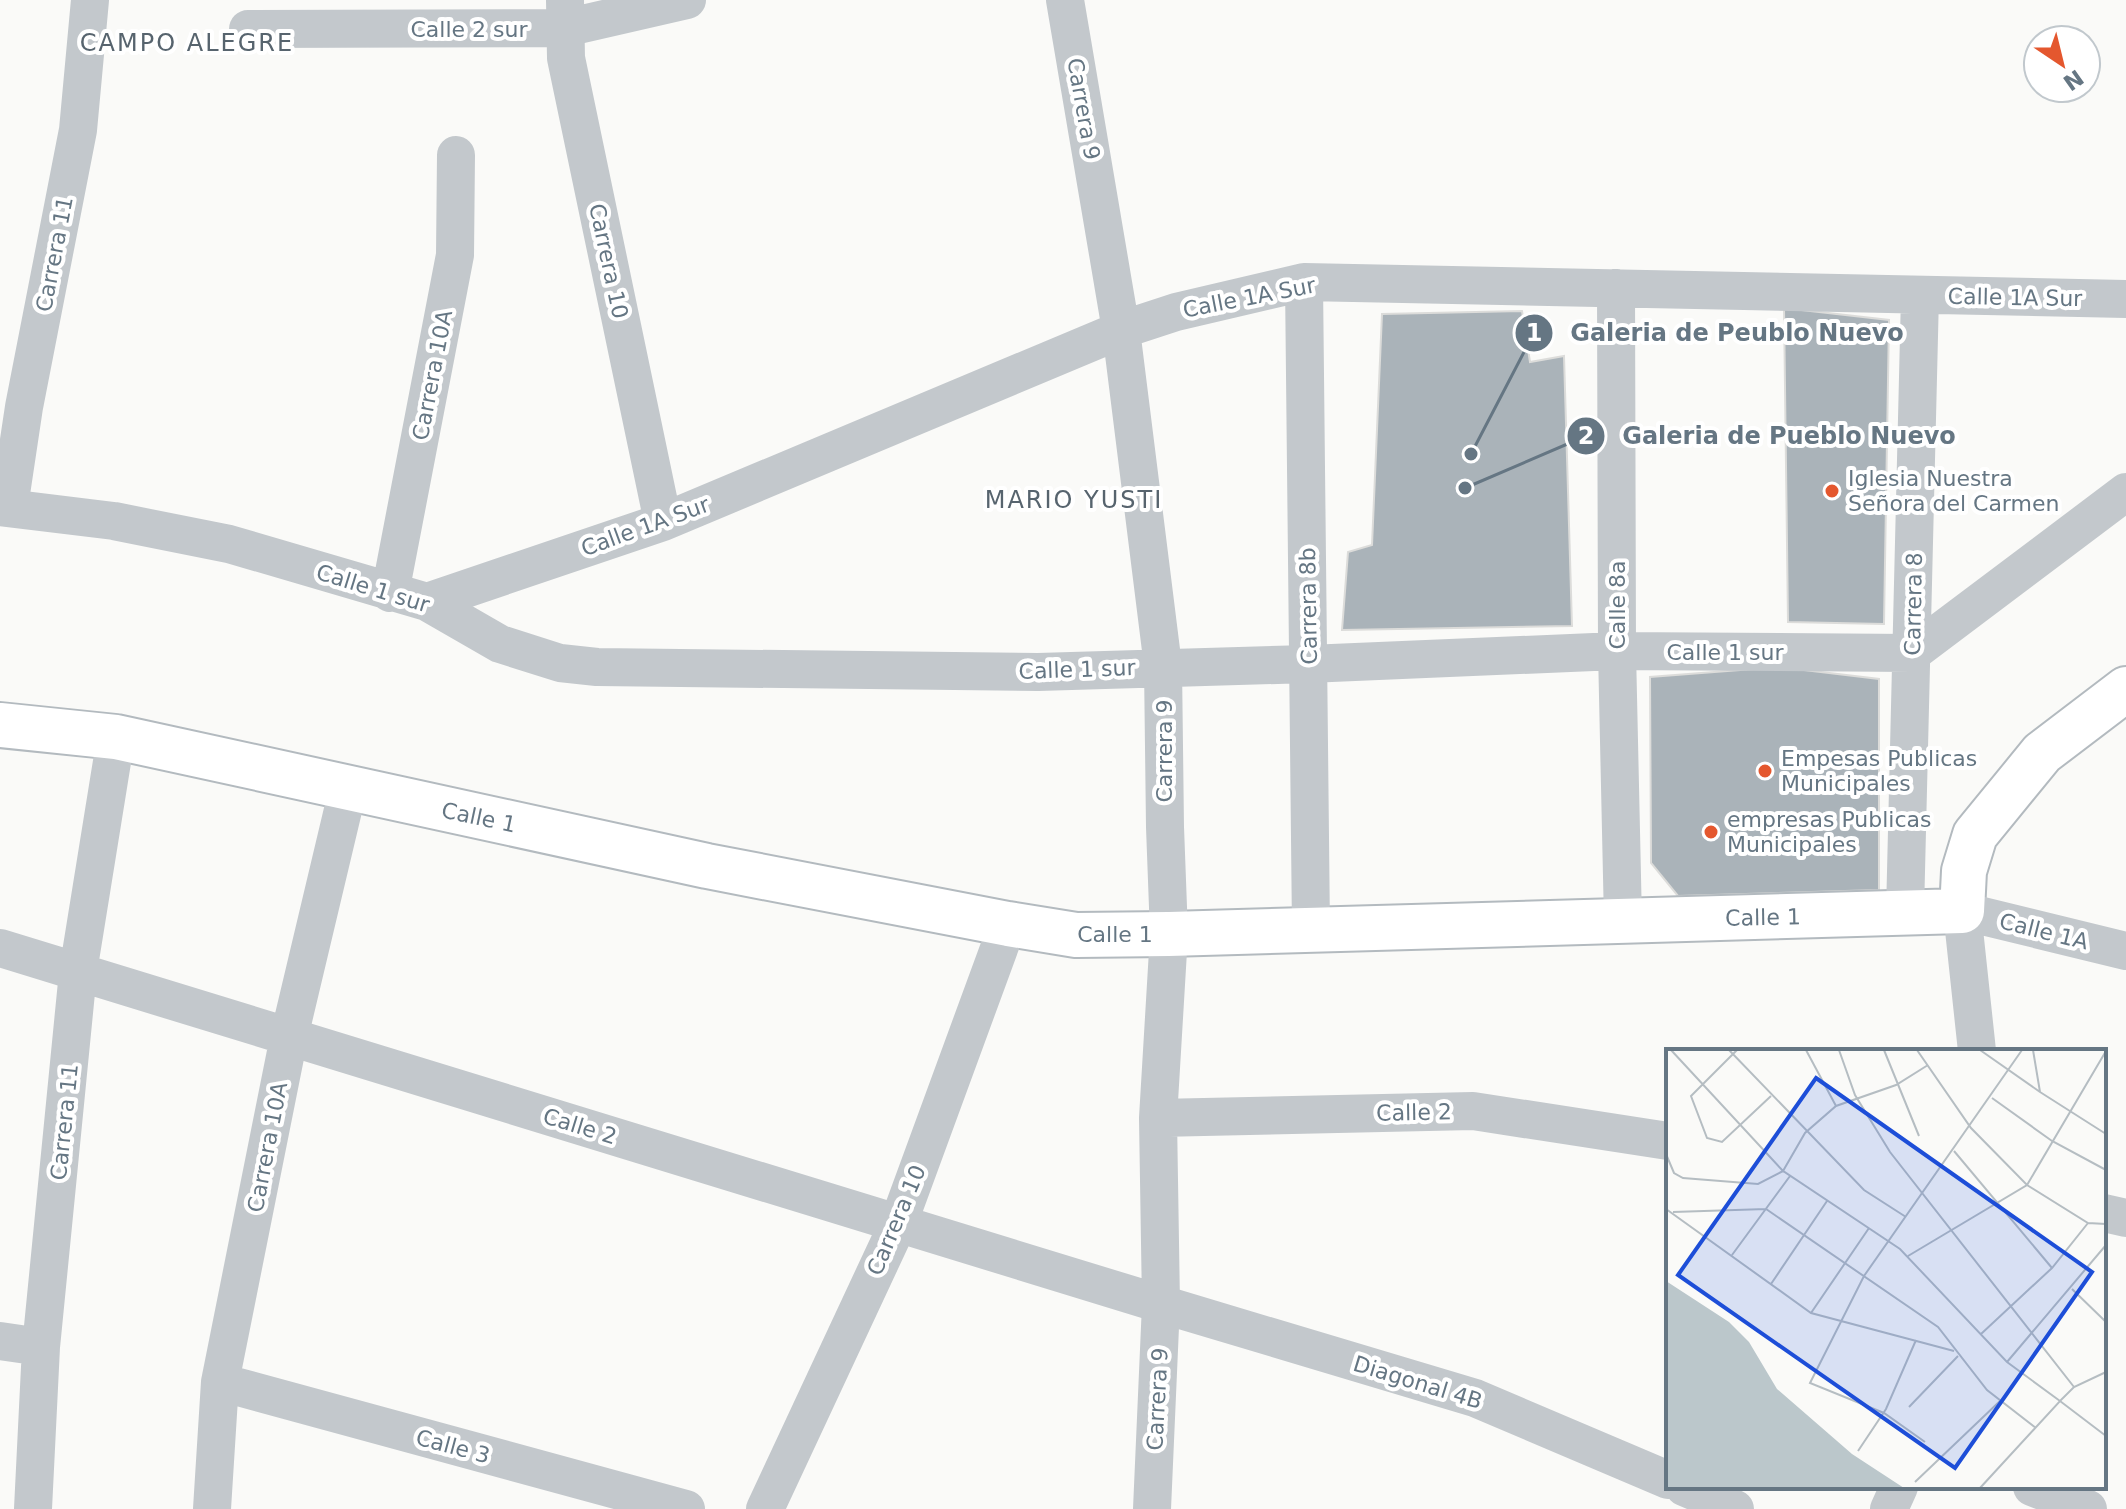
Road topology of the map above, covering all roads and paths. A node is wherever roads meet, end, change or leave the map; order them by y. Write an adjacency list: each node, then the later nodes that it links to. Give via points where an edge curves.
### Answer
1 (90, 0): 13 (street, Carrera 11, via 78,130)
2 (687, 0): 4 (street, Calle 2 sur)
3 (1065, 0): 11 (street, Carrera 9)
4 (565, 14): 5 (street, Calle 2 sur); 14 (street, Carrera 10, via 566,58)
5 (248, 29)
6 (456, 155): 15 (street, Carrera 10A, via 455,255)
7 (1304, 282): 8 (street, Calle 1A Sur); 11 (street, Calle 1A Sur); 19 (street, Carrera 8b)
8 (1616, 288): 9 (street, Calle 1A Sur); 17 (street, Calle 8a)
9 (1920, 295): 10 (street, Calle 1A Sur); 18 (street, Carrera 8)
10 (2126, 299)
11 (1121, 330): 14 (street, Calle 1A Sur); 20 (street, Carrera 9)
12 (2126, 492): 18 (street)
13 (5, 507): 15 (street, Calle 1 sur, via 229,544)
14 (663, 522): 16 (street, Calle 1A Sur)
15 (390, 593): 16 (street, Calle 1 sur)
16 (427, 602): 20 (street, Calle 1 sur, via 500,644 560,663 597,667 1038,672)
17 (1617, 651): 18 (street, Calle 1 sur); 19 (street, Calle 1 sur); 27 (street, Calle 8a)
18 (1912, 653): 26 (street, Carrera 8)
19 (1308, 664): 20 (street, Calle 1 sur); 29 (street, Carrera 8b)
20 (1163, 666): 30 (street, Carrera 9)
21 (2126, 689): 25 (main road, via 2042,753 1975,835 1964,871)
22 (0, 725): 23 (main road, Calle 1)
23 (116, 737): 24 (main road, Calle 1); 33 (street, Carrera 11)
24 (348, 789): 28 (main road, Calle 1); 34 (street, Carrera 10A)
25 (1962, 911): 26 (main road, Calle 1); 32 (street, Calle 1A); 35 (street)
26 (1905, 913): 27 (main road, Calle 1)
27 (1623, 921): 29 (main road, Calle 1)
28 (1008, 924): 30 (main road, Calle 1, via 1076,935); 40 (street, Carrera 10)
29 (1311, 930): 30 (main road, Calle 1)
30 (1169, 934): 36 (street, Carrera 9)
31 (0, 948): 33 (street, Calle 2)
32 (2126, 951)
33 (78, 972): 34 (street, Calle 2); 43 (street, Carrera 11)
34 (289, 1037): 40 (street, Calle 2); 44 (street, Carrera 10A)
35 (1977, 1049)
36 (1158, 1118): 37 (street, Calle 2, via 1473,1111); 41 (street, Carrera 9)
37 (1666, 1141)
38 (2106, 1213): 39 (street)
39 (2126, 1218)
40 (898, 1224): 41 (street, Calle 2); 52 (street, Carrera 10)
41 (1161, 1304): 45 (street, Diagonal 4B, via 1475,1398); 53 (street, Carrera 9)
42 (0, 1341): 43 (street)
43 (41, 1347): 49 (street, Carrera 11)
44 (220, 1382): 50 (street, Carrera 10A); 51 (street, Calle 3)
45 (1666, 1479)
46 (1689, 1489): 54 (street)
47 (1898, 1489): 55 (street)
48 (2037, 1489): 56 (street)
49 (33, 1509)
50 (212, 1509)
51 (686, 1509)
52 (765, 1509)
53 (1152, 1509)
54 (1735, 1509)
55 (1889, 1509)
56 (2088, 1509)

